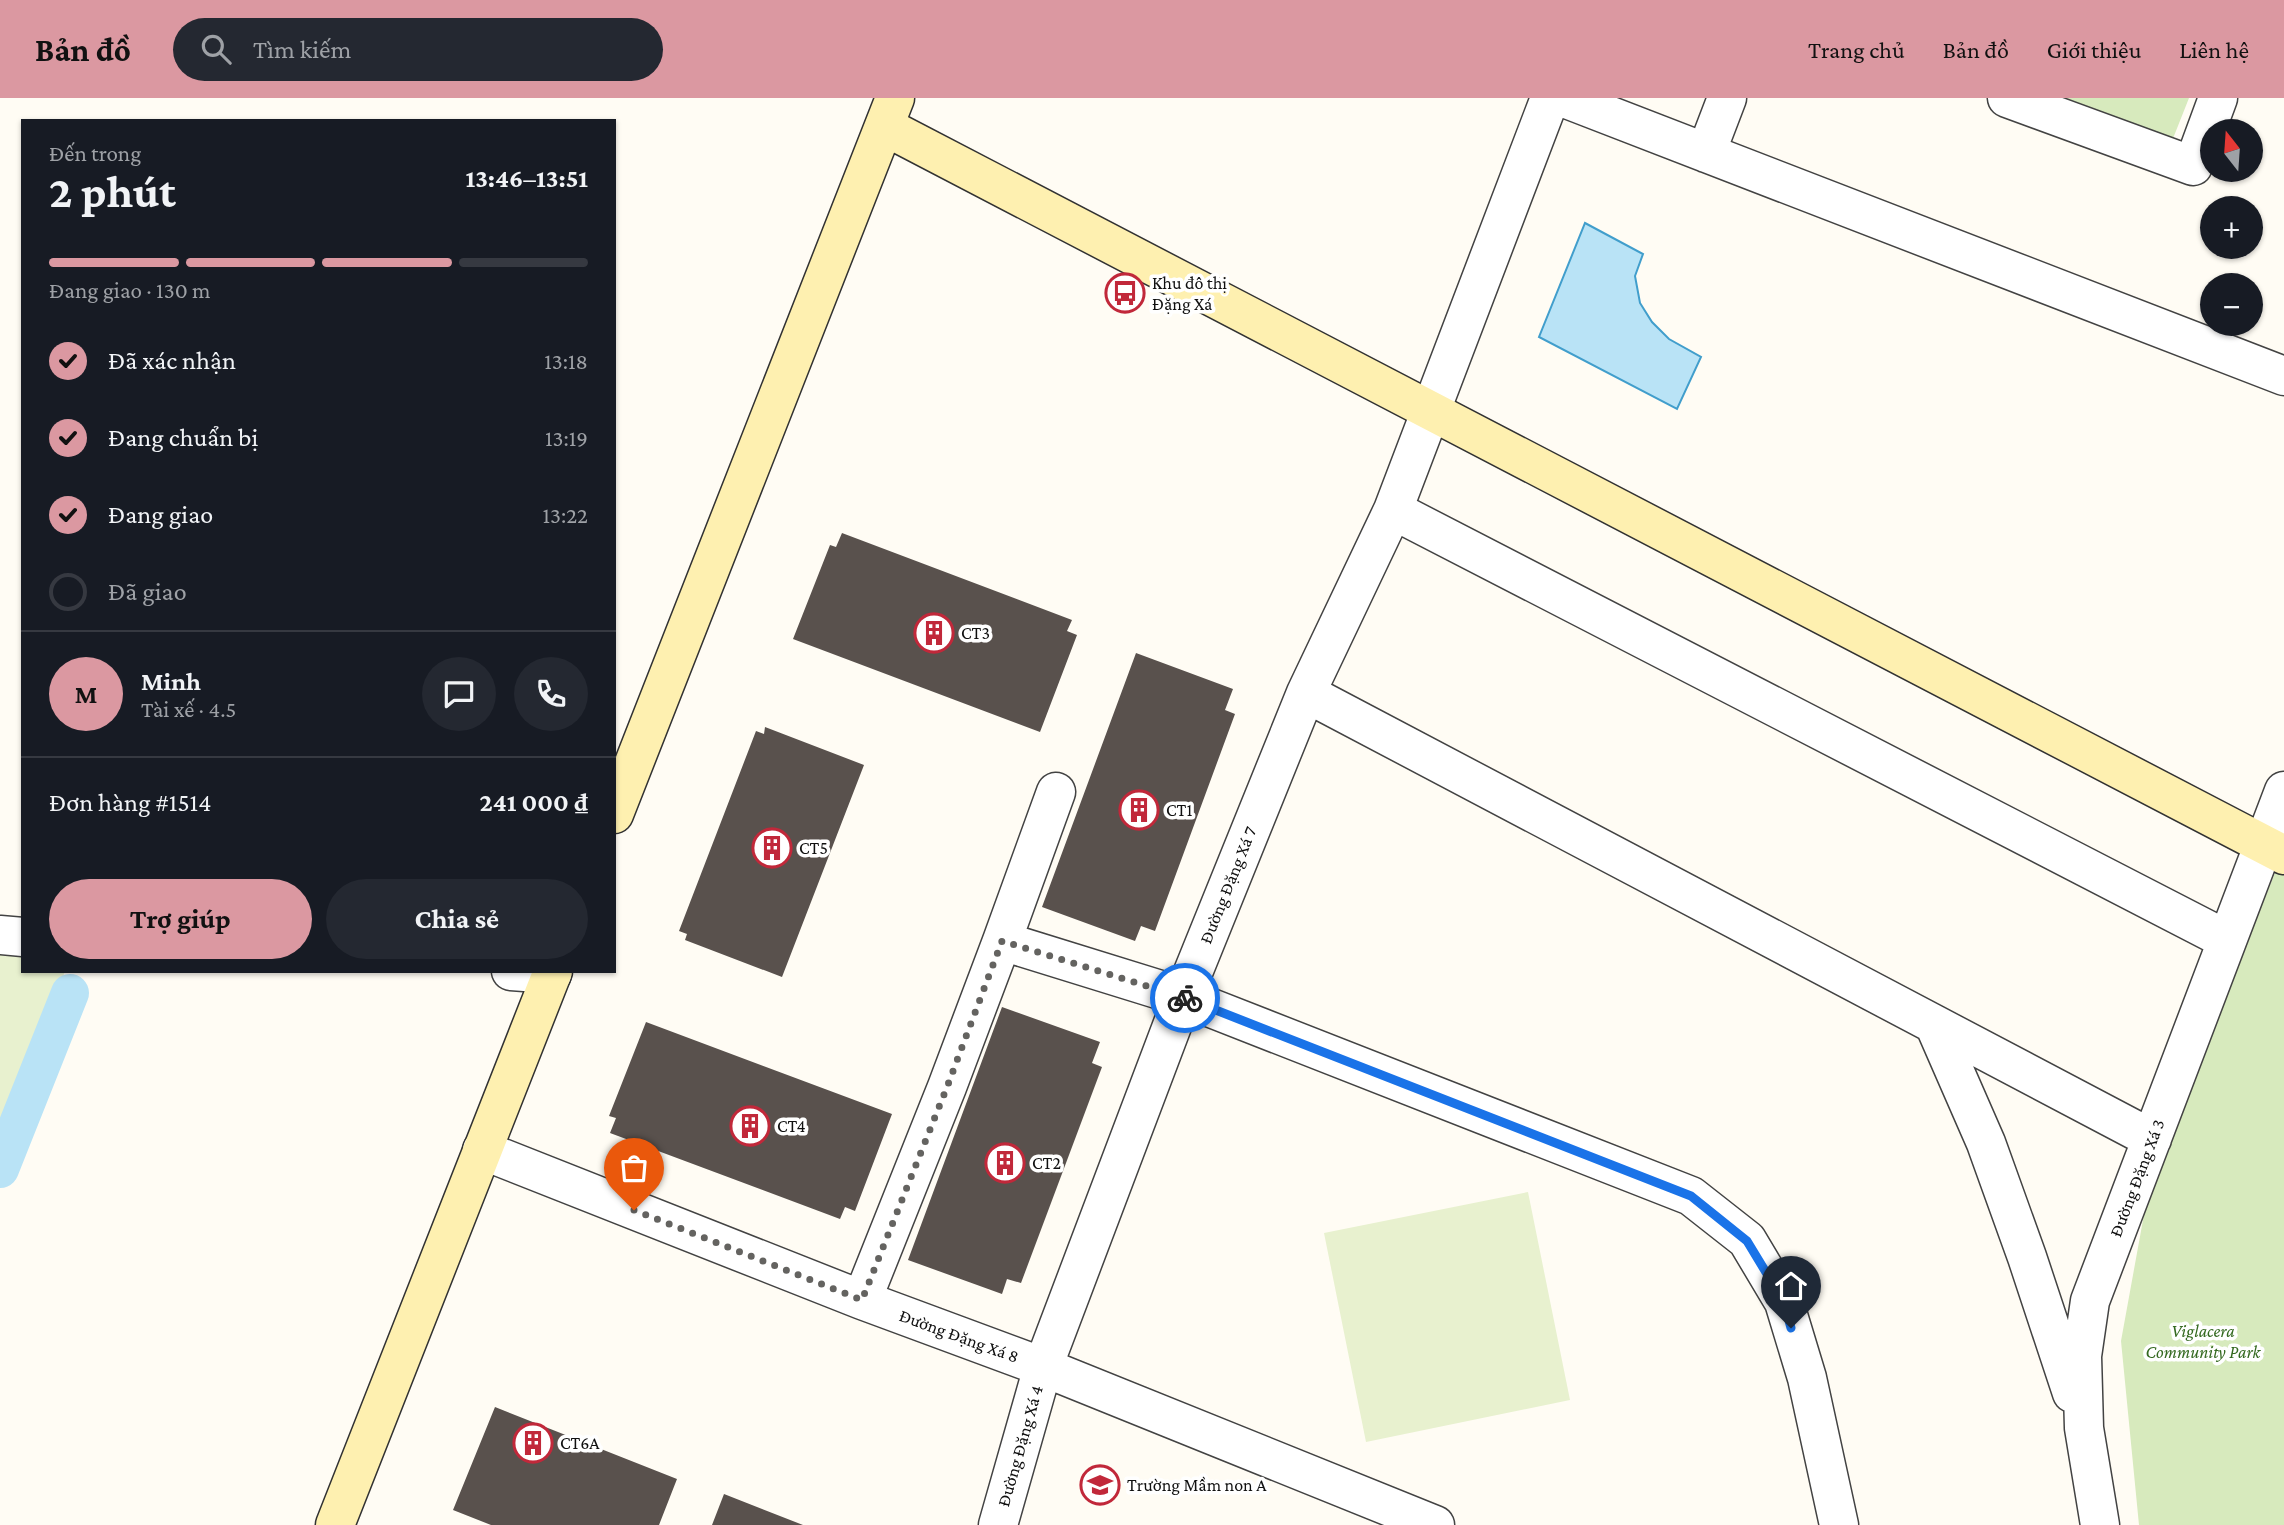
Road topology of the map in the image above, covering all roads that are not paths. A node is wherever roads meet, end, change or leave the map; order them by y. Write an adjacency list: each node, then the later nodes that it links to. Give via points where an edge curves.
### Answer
1 (1550, 98): 9 (street, Đường Đặng Xá 7)
2 (1564, 98): 7 (street)
3 (1727, 98): 7 (street)
4 (2007, 98): 5 (street, via 2193,166)
5 (2218, 98)
6 (890, 112): 9 (street); 14 (street)
7 (1706, 153): 8 (street)
8 (2284, 376)
9 (1431, 411): 10 (street, Đường Đặng Xá 7); 15 (street)
10 (1393, 510): 11 (street, Đường Đặng Xá 7); 18 (street)
11 (1306, 693): 21 (street, Đường Đặng Xá 7); 22 (street)
12 (2284, 791): 15 (street, Đường Đặng Xá 3)
13 (1056, 792): 19 (street)
14 (616, 809)
15 (2274, 850): 18 (street, Đường Đặng Xá 3)
16 (0, 936): 17 (street)
17 (21, 937)
18 (2227, 940): 23 (street, Đường Đặng Xá 3)
19 (1002, 941): 21 (street); 25 (street)
20 (552, 973): 24 (street)
21 (1183, 997): 26 (street, Đường Đặng Xá 7); 31 (street, via 1691,1196 1738,1233 1784,1302 1807,1378)
22 (1934, 1024): 23 (street); 27 (street, via 1986,1143)
23 (2152, 1139): 27 (street, Đường Đặng Xá 3, via 2090,1301 2081,1356)
24 (482, 1150): 25 (street, Đường Đặng Xá 8); 28 (street)
25 (862, 1300): 26 (street, Đường Đặng Xá 8)
26 (1043, 1367): 29 (street, Đường Đặng Xá 4); 30 (street, Đường Đặng Xá 8)
27 (2084, 1428): 32 (street, Đường Đặng Xá 3)
28 (335, 1525)
29 (998, 1525)
30 (1435, 1525)
31 (1839, 1525)
32 (2100, 1525)

